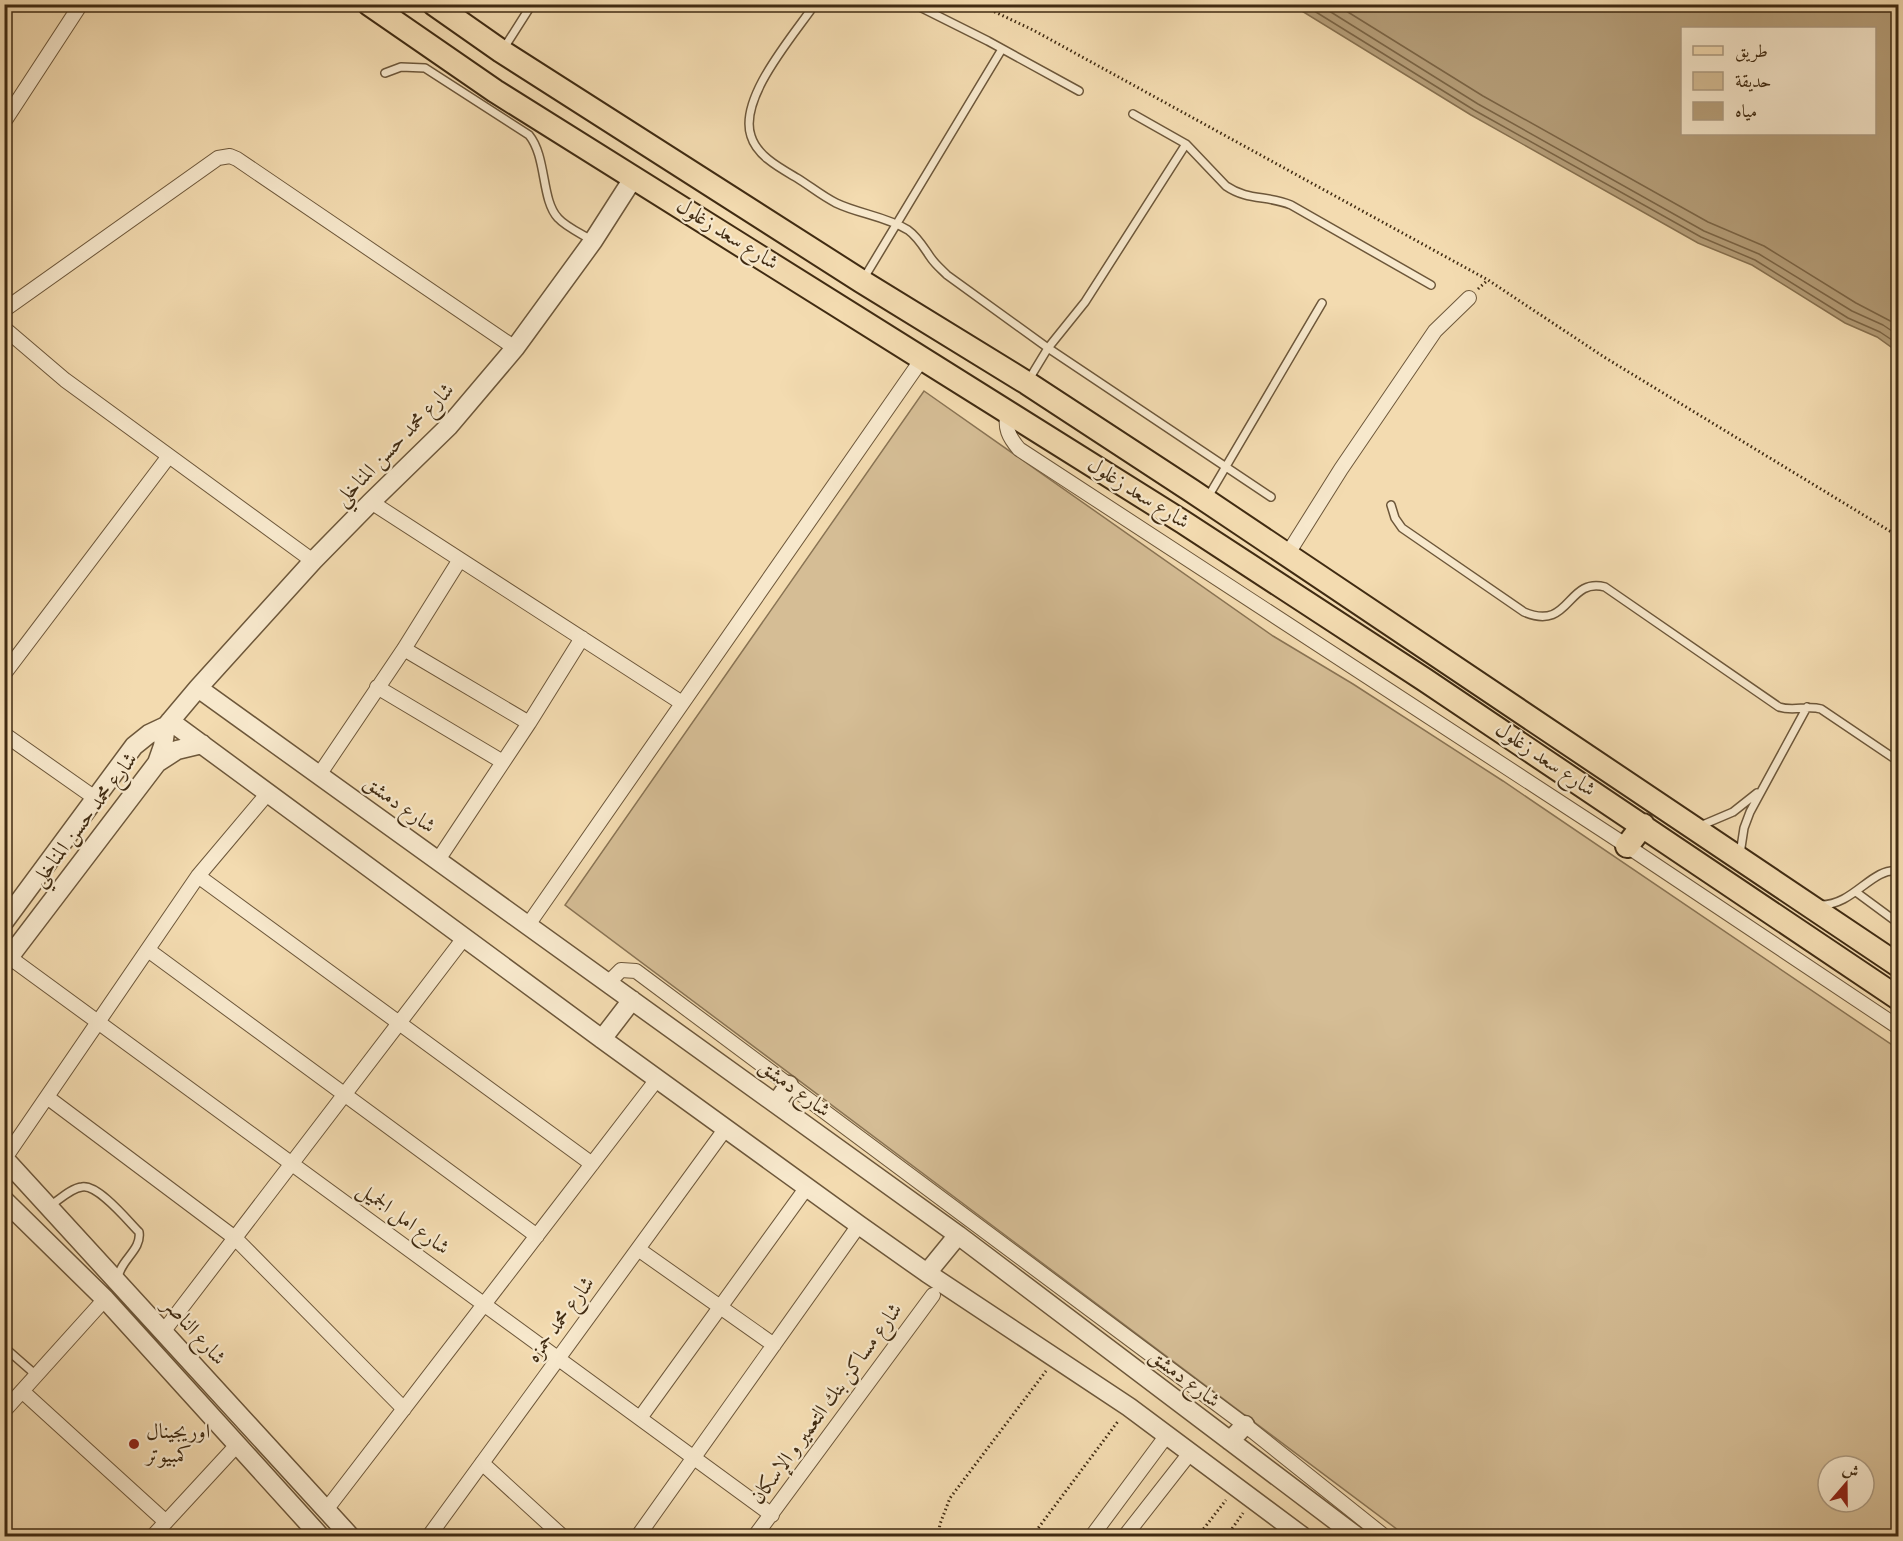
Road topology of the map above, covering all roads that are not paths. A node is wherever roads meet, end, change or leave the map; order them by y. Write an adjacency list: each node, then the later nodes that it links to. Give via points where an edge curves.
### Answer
1 (81, 4): 12 (street)
2 (369, 4): 14 (main road, شارع سعد زغلول, via 495,91)
3 (434, 4): 8 (main road, شارع سعد زغلول)
4 (532, 4): 8 (lane)
5 (815, 4): 15 (lane, via 752,101 748,120 751,137 760,152 834,202)
6 (914, 4): 7 (lane)
7 (1002, 49): 10 (lane); 15 (lane)
8 (501, 51): 17 (main road, شارع سعد زغلول)
9 (385, 73): 16 (lane, via 409,66 425,68 529,135 558,218)
10 (1079, 91)
11 (1133, 114): 13 (lane)
12 (4, 123)
13 (1186, 144): 18 (lane, via 1233,191 1291,205); 24 (lane, via 1085,302)
14 (633, 177): 16 (street, شارع محمد حسن المناخلي); 25 (main road, شارع سعد زغلول)
15 (896, 224): 17 (lane); 24 (lane, via 910,232 947,275)
16 (593, 241): 23 (street, شارع محمد حسن المناخلي)
17 (861, 281): 26 (main road, شارع سعد زغلول)
18 (1431, 285)
19 (1469, 298): 34 (street, via 1435,331)
20 (1322, 303): 29 (lane)
21 (4, 310): 23 (street, via 218,158 230,156)
22 (7, 336): 28 (street)
23 (514, 348): 32 (street, شارع محمد حسن المناخلي, via 449,426)
24 (1048, 348): 26 (lane); 29 (lane)
25 (922, 359): 27 (main road, شارع سعد زغلول); 44 (street)
26 (1027, 383): 31 (main road, شارع سعد زغلول)
27 (1008, 412): 41 (main road, شارع سعد زغلول); 59 (street, via 1006,428 1019,450)
28 (169, 456): 35 (street); 40 (street)
29 (1227, 467): 30 (lane); 31 (lane)
30 (1271, 497)
31 (1205, 500): 34 (main road, شارع سعد زغلول)
32 (370, 502): 35 (street, شارع محمد حسن المناخلي); 36 (street)
33 (1391, 505): 45 (lane, via 1402,528 1524,612 1551,616 1584,588 1605,587 1779,707)
34 (1287, 555): 39 (main road, شارع سعد زغلول)
35 (313, 561): 43 (street, شارع محمد حسن المناخلي)
36 (459, 561): 37 (street); 38 (street)
37 (582, 638): 44 (street); 47 (street)
38 (404, 649): 42 (street); 47 (street)
39 (1440, 658): 41 (main road); 58 (main road, شارع سعد زغلول)
40 (4, 674)
41 (1425, 680): 57 (main road, شارع سعد زغلول)
42 (377, 687): 51 (street); 53 (street)
43 (198, 688): 46 (street, شارع محمد حسن المناخلي); 53 (street, شارع دمشق)
44 (682, 703): 70 (street)
45 (1807, 707): 50 (lane, via 1828,712); 54 (lane)
46 (168, 723): 49 (street); 52 (street, شارع محمد حسن المناخلي); 56 (street, شارع محمد حسن المناخلي, via 134,746)
47 (529, 723): 51 (street)
48 (4, 734): 56 (street)
49 (202, 744): 52 (street, via 177,750); 55 (street)
50 (1899, 761)
51 (503, 762): 61 (street)
52 (157, 763): 63 (street, شارع محمد حسن المناخلي)
53 (319, 775): 61 (street, شارع دمشق)
54 (1764, 784): 58 (lane, via 1733,812); 62 (lane, via 1744,828)
55 (268, 793): 65 (street); 71 (street)
56 (95, 798): 60 (street, شارع محمد حسن المناخلي)
57 (1643, 825): 59 (main road); 76 (main road, شارع سعد زغلول)
58 (1694, 827): 62 (main road, شارع سعد زغلول)
59 (1627, 846): 80 (street)
60 (55, 852): 63 (street); 68 (street, شارع محمد حسن المناخلي)
61 (438, 860): 70 (street, شارع دمشق)
62 (1740, 860): 67 (main road, شارع سعد زغلول)
63 (77, 868): 73 (street, شارع محمد حسن المناخلي)
64 (1899, 871): 66 (lane, via 1883,872)
65 (198, 876): 72 (street); 79 (street)
66 (1856, 892): 67 (lane, via 1835,904); 69 (lane)
67 (1804, 902): 74 (main road, شارع سعد زغلول)
68 (4, 922)
69 (1899, 923)
70 (528, 925): 75 (street, شارع دمشق)
71 (464, 938): 79 (street); 81 (street)
72 (148, 950): 78 (street); 84 (street)
73 (6, 963): 78 (street, شارع امل الجميل)
74 (1899, 965)
75 (608, 983): 77 (street, شارع دمشق); 83 (street, via 621,969 636,971)
76 (1899, 998)
77 (632, 1000): 81 (street); 86 (street, شارع دمشق)
78 (98, 1023): 85 (street); 89 (street, شارع امل الجميل)
79 (399, 1023): 84 (street); 90 (street)
80 (1899, 1027)
81 (602, 1040): 82 (street)
82 (658, 1078): 87 (street); 90 (street)
83 (789, 1085): 86 (street); 114 (street)
84 (345, 1094): 89 (street); 96 (street)
85 (47, 1097): 88 (street); 97 (street)
86 (776, 1103): 95 (street, شارع دمشق)
87 (726, 1128): 91 (street); 98 (street, شارع محمد حمزه)
88 (5, 1158): 93 (street, شارع الناصر)
89 (292, 1164): 97 (street); 103 (street, شارع امل الجميل)
90 (592, 1164): 96 (street)
91 (807, 1187): 94 (street); 104 (street)
92 (4, 1200): 102 (street, شارع الناصر)
93 (49, 1207): 100 (street, شارع الناصر); 100 (lane, via 78,1187 89,1187 98,1191 139,1232 138,1245 121,1266)
94 (859, 1225): 99 (street); 106 (street)
95 (958, 1235): 99 (street); 116 (street, شارع دمشق)
96 (537, 1236): 103 (street)
97 (235, 1238): 105 (street); 111 (street)
98 (638, 1249): 104 (street); 108 (street, شارع محمد حمزه)
99 (927, 1273): 115 (street)
100 (118, 1283): 105 (street, شارع الناصر)
101 (933, 1295): 122 (street, شارع مساكن بنك التعمير و الإسكان)
102 (105, 1299): 109 (street); 117 (street, شارع الناصر)
103 (484, 1305): 108 (street, شارع امل الجميل); 111 (street)
104 (721, 1308): 106 (street); 113 (street)
105 (163, 1332): 121 (street, شارع الناصر)
106 (774, 1345): 119 (street)
107 (4, 1347): 109 (lane)
108 (558, 1358): 113 (street, شارع امل الجميل); 120 (street, شارع محمد حمزه)
109 (36, 1375): 110 (street)
110 (22, 1391): 112 (street); 123 (street)
111 (404, 1409): 121 (street)
112 (4, 1411)
113 (640, 1419): 119 (street, شارع امل الجميل)
114 (1245, 1425): 116 (street); 135 (street)
115 (1167, 1435): 118 (street); 131 (street)
116 (1230, 1441): 134 (street, شارع دمشق)
117 (237, 1445): 123 (street); 126 (street, شارع الناصر)
118 (1190, 1453): 132 (street); 133 (street)
119 (694, 1458): 122 (street, شارع امل الجميل); 129 (street)
120 (482, 1463): 124 (street, شارع محمد حمزه); 128 (street)
121 (326, 1510): 127 (street, شارع الناصر)
122 (772, 1515): 130 (street, شارع مساكن بنك التعمير و الإسكان)
123 (166, 1522): 125 (street)
124 (436, 1534)
125 (153, 1536)
126 (320, 1536)
127 (350, 1536)
128 (562, 1536)
129 (638, 1536)
130 (755, 1536)
131 (1092, 1536)
132 (1125, 1536)
133 (1302, 1536)
134 (1356, 1536)
135 (1384, 1536)

